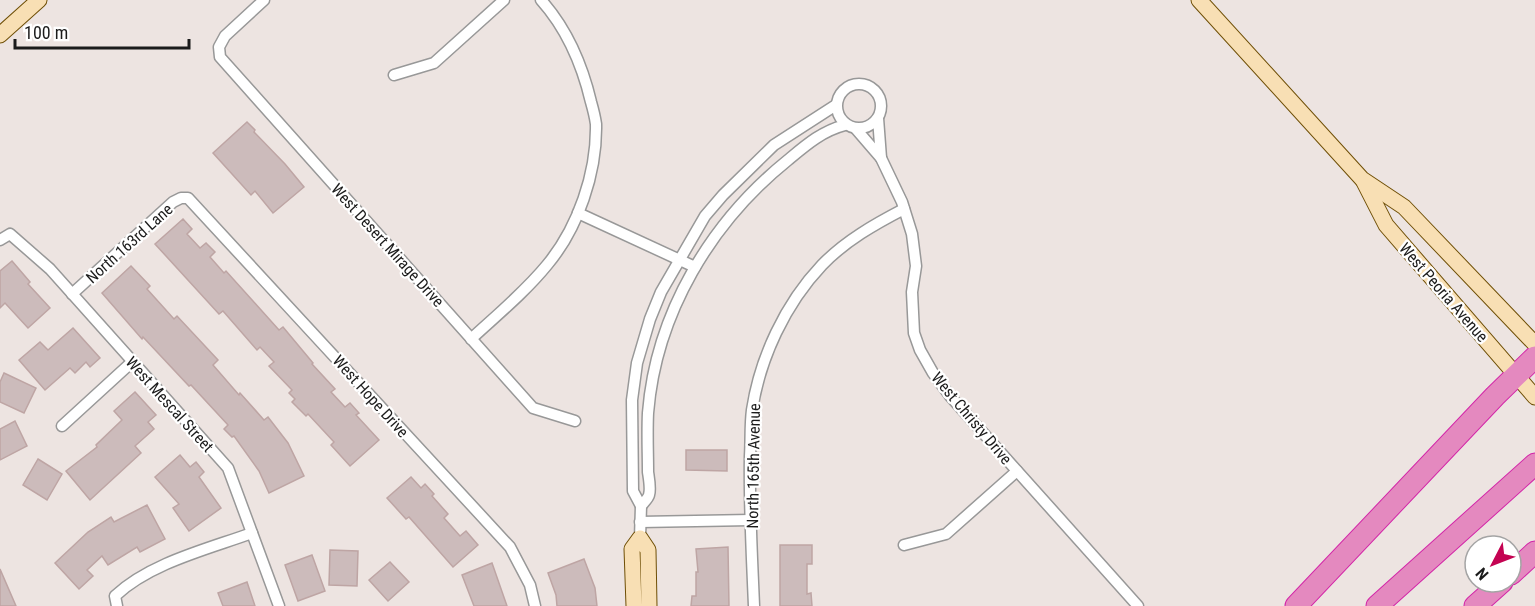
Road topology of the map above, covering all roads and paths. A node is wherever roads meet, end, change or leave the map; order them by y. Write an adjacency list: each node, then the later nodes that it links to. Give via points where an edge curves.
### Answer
1 (39, 0): 6 (main road)
2 (264, 0): 20 (street, West Desert Mirage Drive, via 225,36 219,47 220,57)
3 (504, 0): 7 (street, via 434,63)
4 (541, 0): 15 (street, via 572,45 596,123 592,166)
5 (1199, 0): 12 (main road, West Peoria Avenue)
6 (0, 35)
7 (394, 75)
8 (836, 105): 9 (street, via 846,87 867,85 879,96); 10 (street, via 837,113); 17 (street, via 774,145 751,166 705,216)
9 (878, 118): 10 (street, via 867,128); 11 (street)
10 (850, 127): 11 (street); 18 (street, via 829,129 766,177 724,222)
11 (881, 158): 14 (street, West Christy Drive)
12 (1362, 179): 21 (main road, West Peoria Avenue, via 1404,207); 24 (main road, West Peoria Avenue, via 1386,225)
13 (188, 198): 19 (street, North 163rd Lane, via 173,202); 41 (street, West Hope Drive, via 510,547 530,585)
14 (904, 209): 29 (street, West Christy Drive, via 916,266 912,292 914,333 920,350 950,396); 31 (street, North 165th Avenue, via 874,224 822,265 777,332 760,368 752,413)
15 (578, 213): 17 (street); 20 (street, via 548,264)
16 (5, 237): 19 (street, West Mescal Street, via 50,269)
17 (679, 260): 18 (street); 30 (street, via 661,292 637,363 631,424 633,491)
18 (695, 267): 30 (street, via 673,309 653,378 648,413 649,495)
19 (72, 294): 23 (street, West Mescal Street)
20 (471, 339): 26 (street, West Desert Mirage Drive, via 532,408)
21 (1535, 344)
22 (1535, 357): 24 (highway)
23 (132, 362): 27 (street); 33 (street, West Mescal Street, via 228,468)
24 (1515, 375): 25 (main road, West Peoria Avenue); 46 (highway)
25 (1535, 397)
26 (575, 422)
27 (62, 426)
28 (1535, 464): 47 (highway)
29 (1017, 471): 35 (street, via 946,534); 45 (street, West Christy Drive)
30 (641, 506): 32 (street)
31 (751, 520): 32 (street); 44 (street, North 165th Avenue)
32 (640, 522): 34 (street)
33 (252, 533): 39 (street, via 143,576 126,585); 40 (street, West Mescal Street)
34 (640, 538): 42 (main road, via 632,549); 43 (main road, via 648,550)
35 (904, 545)
36 (1535, 552): 37 (highway)
37 (1523, 563)
38 (1488, 594): 48 (highway)
39 (116, 601)
40 (279, 606)
41 (535, 606)
42 (634, 606)
43 (649, 606)
44 (754, 606)
45 (1138, 606)
46 (1296, 606)
47 (1377, 606)
48 (1475, 606)

